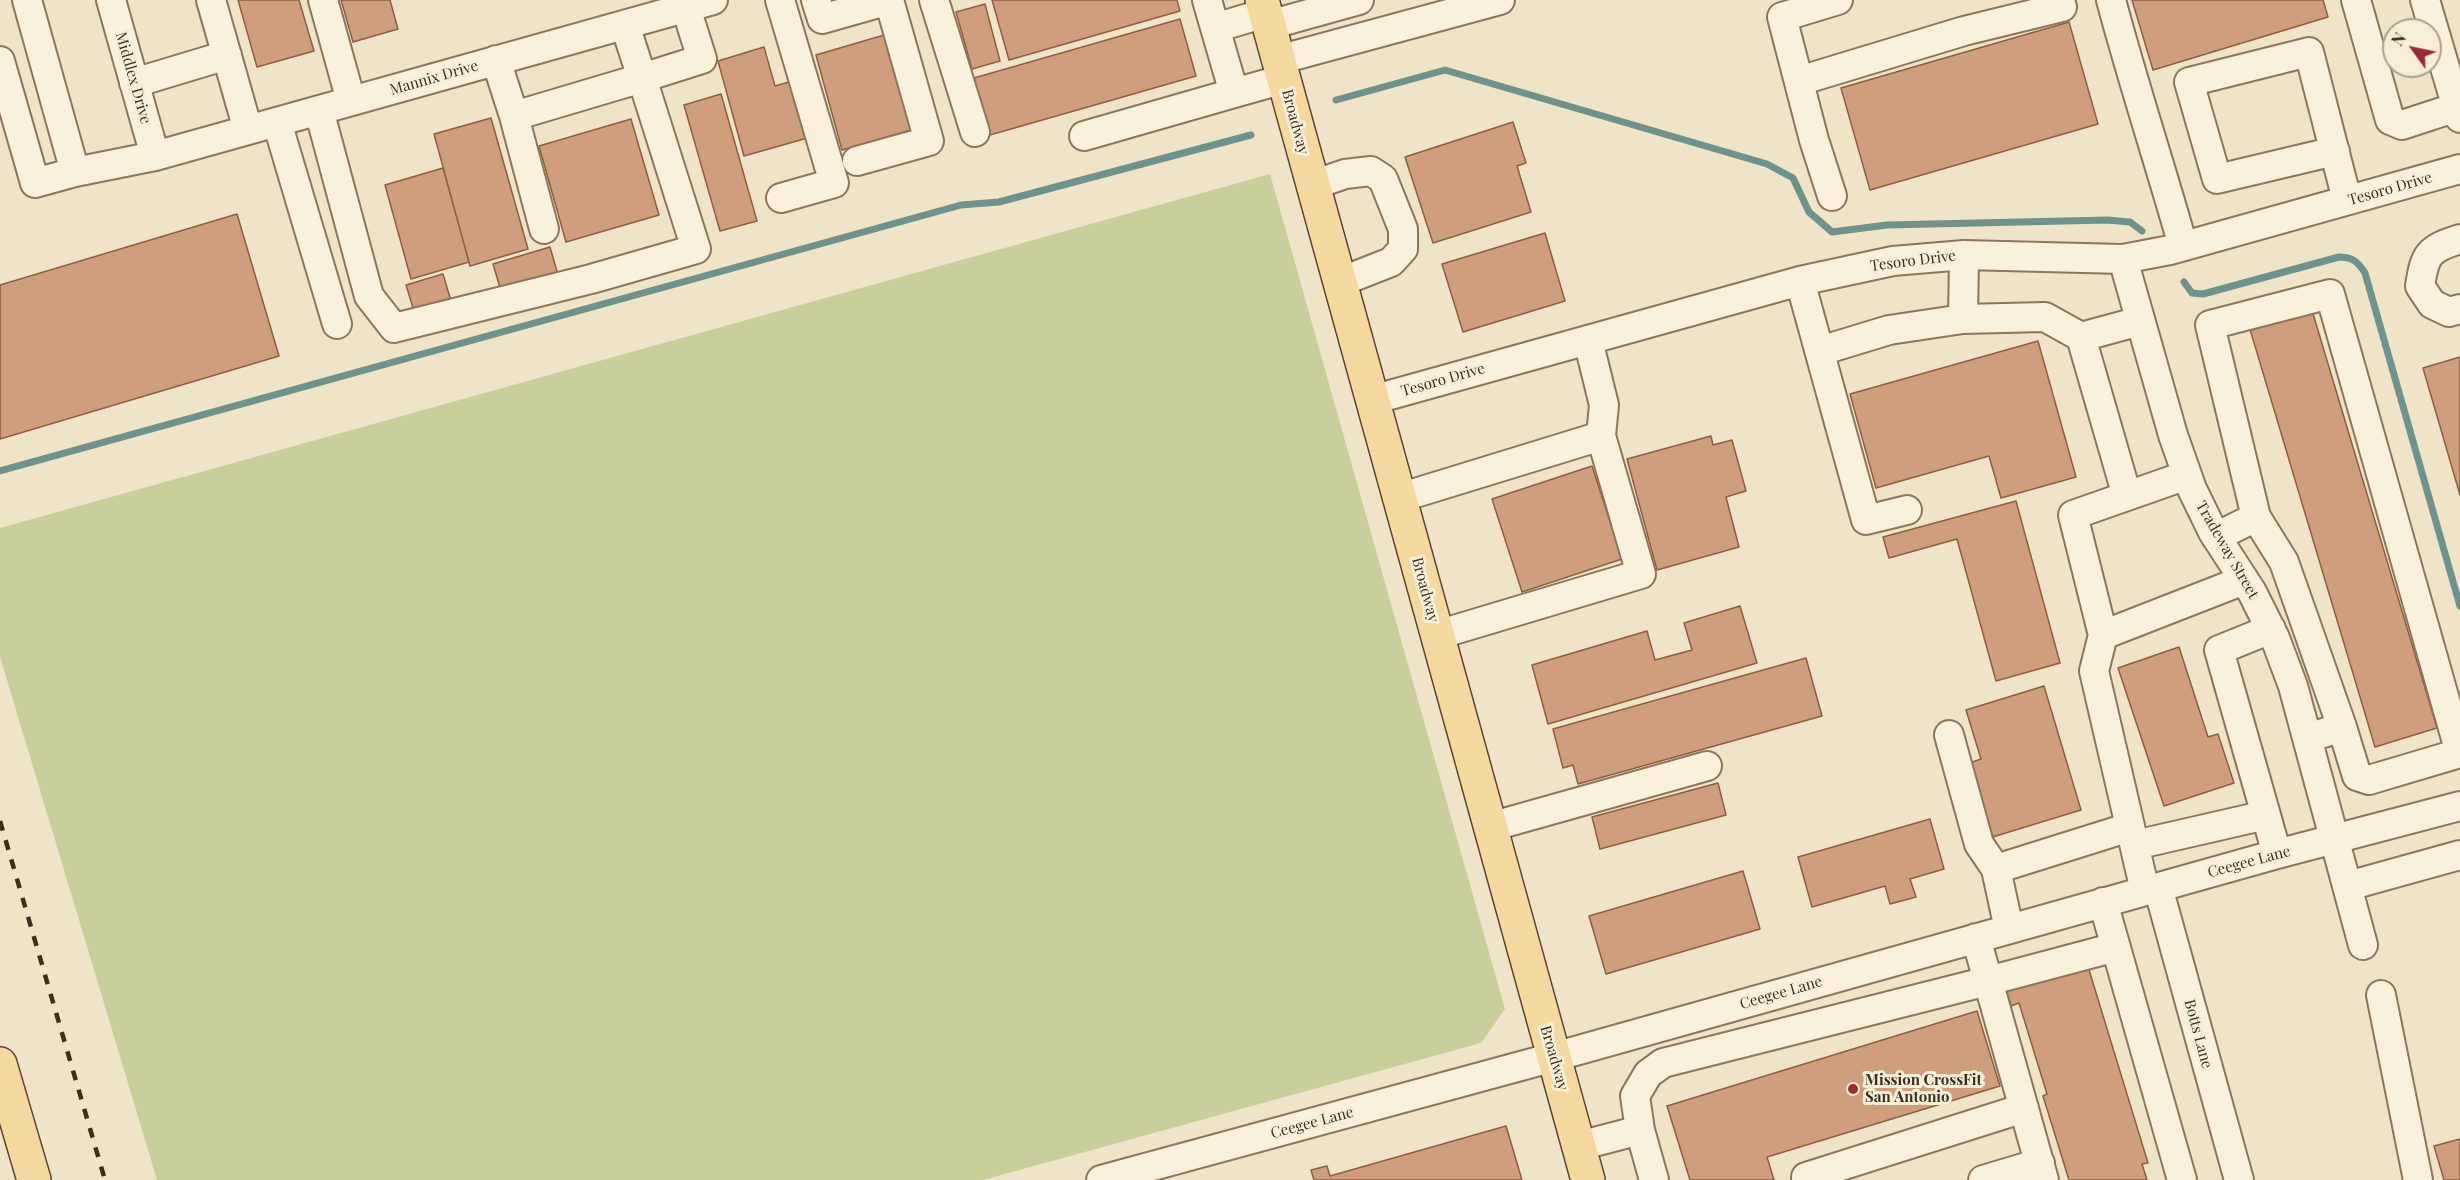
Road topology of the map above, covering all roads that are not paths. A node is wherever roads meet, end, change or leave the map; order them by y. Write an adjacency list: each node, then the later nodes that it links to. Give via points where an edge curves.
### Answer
1 (27, 0): 24 (street)
2 (111, 0): 30 (street, Middlex Drive)
3 (211, 0): 23 (street)
4 (323, 0): 32 (street)
5 (713, 0): 18 (street, Mannix Drive)
6 (780, 0): 47 (street, via 834,183)
7 (816, 0): 8 (street, via 822,19)
8 (889, 0): 42 (street, via 929,141)
9 (934, 0): 38 (street)
10 (1207, 0): 22 (street)
11 (1359, 0): 20 (street)
12 (1500, 0): 19 (street)
13 (1838, 0): 29 (street, via 1782,17)
14 (2060, 0): 29 (street, via 2062,7 1964,31)
15 (2111, 0): 51 (street)
16 (2356, 0): 33 (street, via 2390,120 2402,124)
17 (2425, 0): 33 (street)
18 (686, 8): 21 (street, Mannix Drive); 28 (street, via 702,59)
19 (1442, 8): 27 (street)
20 (1265, 13): 22 (street); 27 (main road, Broadway)
21 (625, 25): 25 (street, Mannix Drive); 28 (street)
22 (1215, 28): 31 (street)
23 (227, 55): 30 (street); 37 (street)
24 (43, 57): 26 (street); 44 (street)
25 (496, 60): 32 (street, Mannix Drive); 35 (street)
26 (1, 65): 44 (street, Mannix Drive, via 35,183)
27 (1281, 70): 31 (street); 45 (main road, Broadway)
28 (642, 78): 34 (street, via 696,249 394,328 369,296); 35 (street)
29 (1799, 81): 46 (street)
30 (134, 83): 41 (street, Middlex Drive)
31 (1234, 93): 39 (street)
32 (351, 101): 34 (street, Mannix Drive)
33 (2458, 106)
34 (319, 110): 36 (street, Mannix Drive)
35 (514, 116): 49 (street)
36 (277, 122): 37 (street, Mannix Drive); 59 (street)
37 (248, 130): 41 (street, Mannix Drive)
38 (975, 132)
39 (1084, 136)
40 (2335, 151): 40 (street, via 2309,52 2190,82 2217,179); 48 (street)
41 (155, 156): 44 (street, Mannix Drive)
42 (857, 161)
43 (2460, 169): 48 (street, Tesoro Drive)
44 (75, 172)
45 (1313, 185): 55 (main road, Broadway); 55 (street, via 1345,174 1371,171 1383,179 1403,229 1403,249 1391,262)
46 (1832, 196)
47 (780, 198)
48 (2347, 200): 51 (street, Tesoro Drive)
49 (544, 229)
50 (2460, 239): 56 (street, via 2438,246 2424,261 2420,286 2432,304 2449,312)
51 (2183, 246): 53 (street, Tesoro Drive)
52 (1964, 255): 53 (street, Tesoro Drive); 54 (street, Tesoro Drive, via 1893,261); 57 (street)
53 (2123, 259): 58 (street, Tradeway Street)
54 (1800, 281): 61 (street, Tesoro Drive); 62 (street)
55 (1340, 282): 63 (main road, Broadway)
56 (2460, 309)
57 (1964, 319): 60 (street, via 2045,316); 62 (street, via 1889,330)
58 (2140, 321): 60 (street); 65 (street, Tradeway Street)
59 (337, 324)
60 (2081, 337): 66 (street)
61 (1588, 340): 63 (street, Tesoro Drive); 64 (street, via 1604,405)
62 (1820, 351): 68 (street, via 1866,520)
63 (1372, 400): 67 (main road, Broadway)
64 (1601, 435): 67 (street); 73 (street, via 1641,574)
65 (2187, 475): 66 (street); 70 (street, Tradeway Street)
66 (2127, 496): 74 (street, via 2073,515)
67 (1400, 498): 73 (main road, Broadway)
68 (1907, 510)
69 (2256, 517): 70 (street); 75 (street, via 2284,562); 78 (street, via 2210,325 2331,294)
70 (2216, 537): 71 (street, Tradeway Street)
71 (2244, 580): 72 (street, Tradeway Street); 74 (street)
72 (2271, 628): 77 (street, Tradeway Street); 81 (street, via 2219,650)
73 (1437, 635): 82 (main road, Broadway)
74 (2103, 635): 83 (street, Botts Lane, via 2094,670)
75 (2342, 727): 77 (street); 78 (street, via 2357,776 2369,780)
76 (1949, 735): 87 (street, via 1979,844)
77 (2308, 738): 84 (street, Tradeway Street)
78 (2460, 753)
79 (1707, 766): 82 (street)
80 (2460, 806): 84 (street, Ceegee Lane)
81 (2266, 815): 83 (street); 85 (street)
82 (1490, 827): 101 (main road, Broadway)
83 (2132, 836): 87 (street); 89 (street, Botts Lane)
84 (2336, 838): 85 (street, Ceegee Lane); 88 (street, Tradeway Street)
85 (2277, 854): 89 (street, Ceegee Lane)
86 (2460, 855): 88 (street)
87 (1996, 869): 91 (street)
88 (2348, 886): 93 (street, Tradeway Street)
89 (2151, 889): 90 (street, Ceegee Lane); 114 (street, Botts Lane)
90 (2103, 902): 91 (street, Ceegee Lane); 94 (street)
91 (2009, 929): 92 (street, Ceegee Lane)
92 (1976, 938): 95 (street, Ceegee Lane); 96 (street)
93 (2363, 945)
94 (2116, 947): 96 (street); 113 (street)
95 (1931, 951): 97 (street); 99 (street, Ceegee Lane)
96 (1988, 981): 97 (street); 103 (street)
97 (1944, 992): 100 (street)
98 (2381, 995): 115 (street)
99 (1713, 1012): 100 (street); 101 (street, Ceegee Lane)
100 (1722, 1048): 104 (street, via 1663,1063 1648,1074 1635,1096)
101 (1554, 1057): 105 (main road, Broadway); 108 (street, Ceegee Lane)
102 (0, 1064): 107 (main road)
103 (2024, 1108): 106 (street); 111 (street, via 1806,1177)
104 (1640, 1130): 105 (street); 110 (street)
105 (1579, 1146): 109 (main road, Broadway)
106 (2042, 1172): 112 (street)
107 (34, 1180)
108 (1101, 1180)
109 (1588, 1180)
110 (1654, 1180)
111 (1807, 1180)
112 (1983, 1180)
113 (2182, 1180)
114 (2239, 1180)
115 (2418, 1180)

